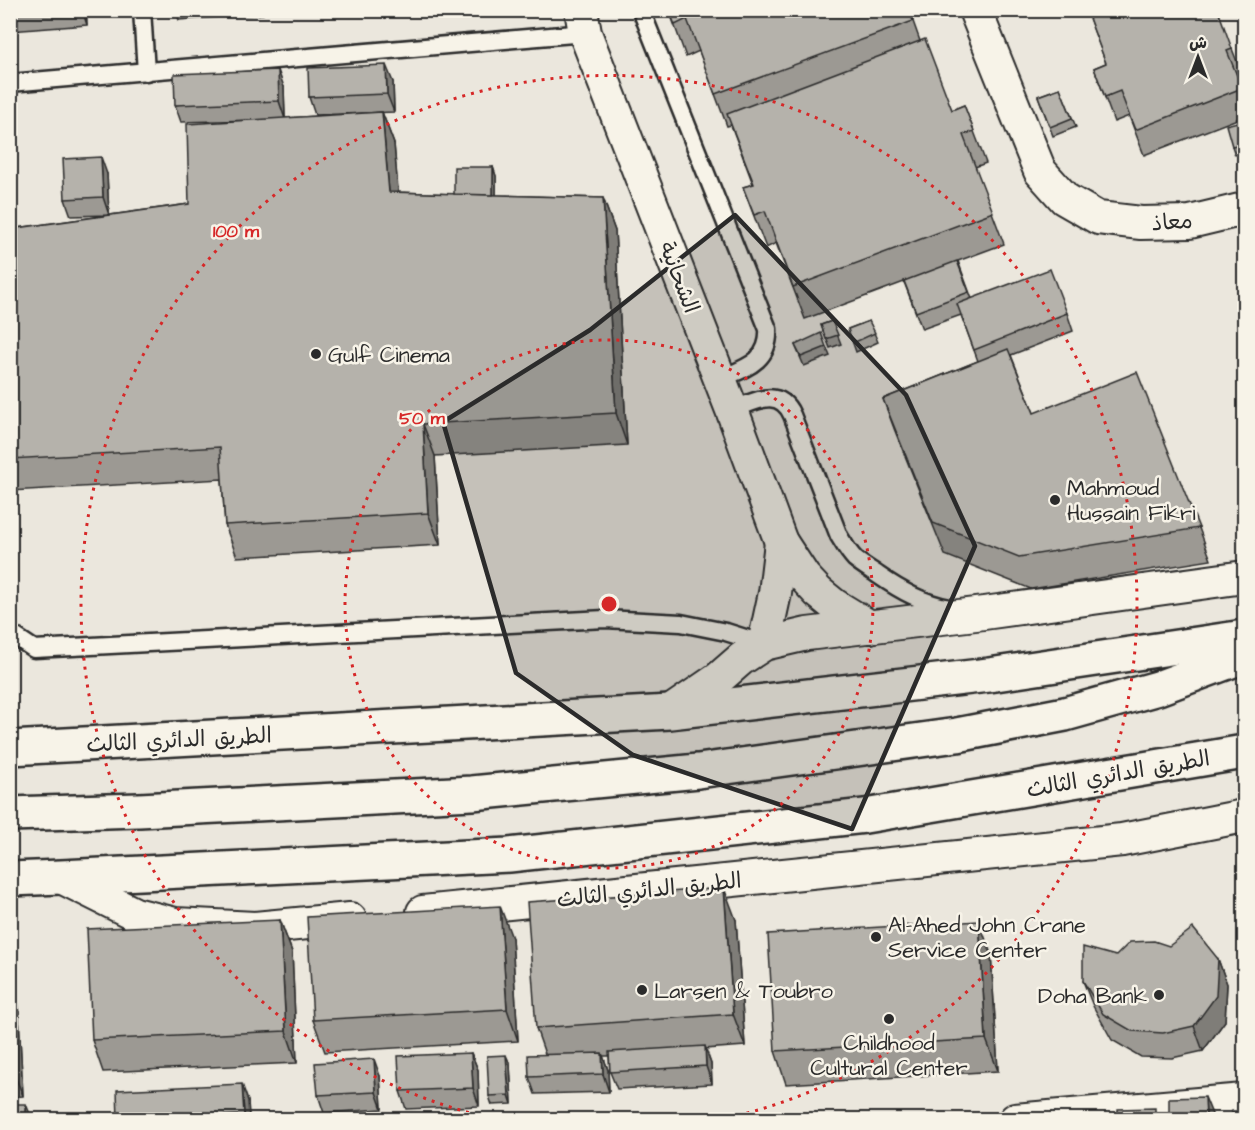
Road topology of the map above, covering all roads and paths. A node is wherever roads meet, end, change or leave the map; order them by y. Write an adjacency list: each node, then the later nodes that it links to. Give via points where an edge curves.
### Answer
1 (142, 10): 5 (lane)
2 (641, 10): 8 (lane, via 768,329 766,350 758,360)
3 (975, 10): 7 (street, معاذ, via 1040,171 1065,199 1098,218 1141,223 1190,222)
4 (583, 22): 5 (lane); 8 (street, الشحانية)
5 (146, 72): 6 (lane)
6 (10, 83)
7 (1245, 209)
8 (720, 379): 9 (street, الشحانية)
9 (732, 410): 10 (street, الشحانية); 12 (lane, via 768,397 789,408 839,536 856,560 913,596 936,605)
10 (781, 542): 13 (street, الشحانية, via 818,592); 16 (street, الشحانية)
11 (1245, 577): 12 (street)
12 (984, 613): 13 (street)
13 (870, 627): 16 (street, via 807,634)
14 (10, 633): 16 (lane, via 34,649 605,619 681,623)
15 (1245, 637): 18 (highway, الطريق الدائري الثالث, via 989,675)
16 (764, 644): 18 (street)
17 (1245, 656): 21 (highway, via 1158,688 1065,714 957,735 698,771 472,793)
18 (670, 712): 19 (highway, الطريق الدائري الثالث)
19 (10, 748)
20 (1245, 752): 23 (highway, الطريق الدائري الثالث, via 865,816 520,853)
21 (10, 814)
22 (1245, 816): 23 (street, الطريق الدائري الثالث, via 1122,840 255,928 175,924 135,914)
23 (61, 878): 24 (highway, الطريق الدائري الثالث)
24 (10, 879)
25 (1245, 1100): 26 (street)
26 (1015, 1119)

